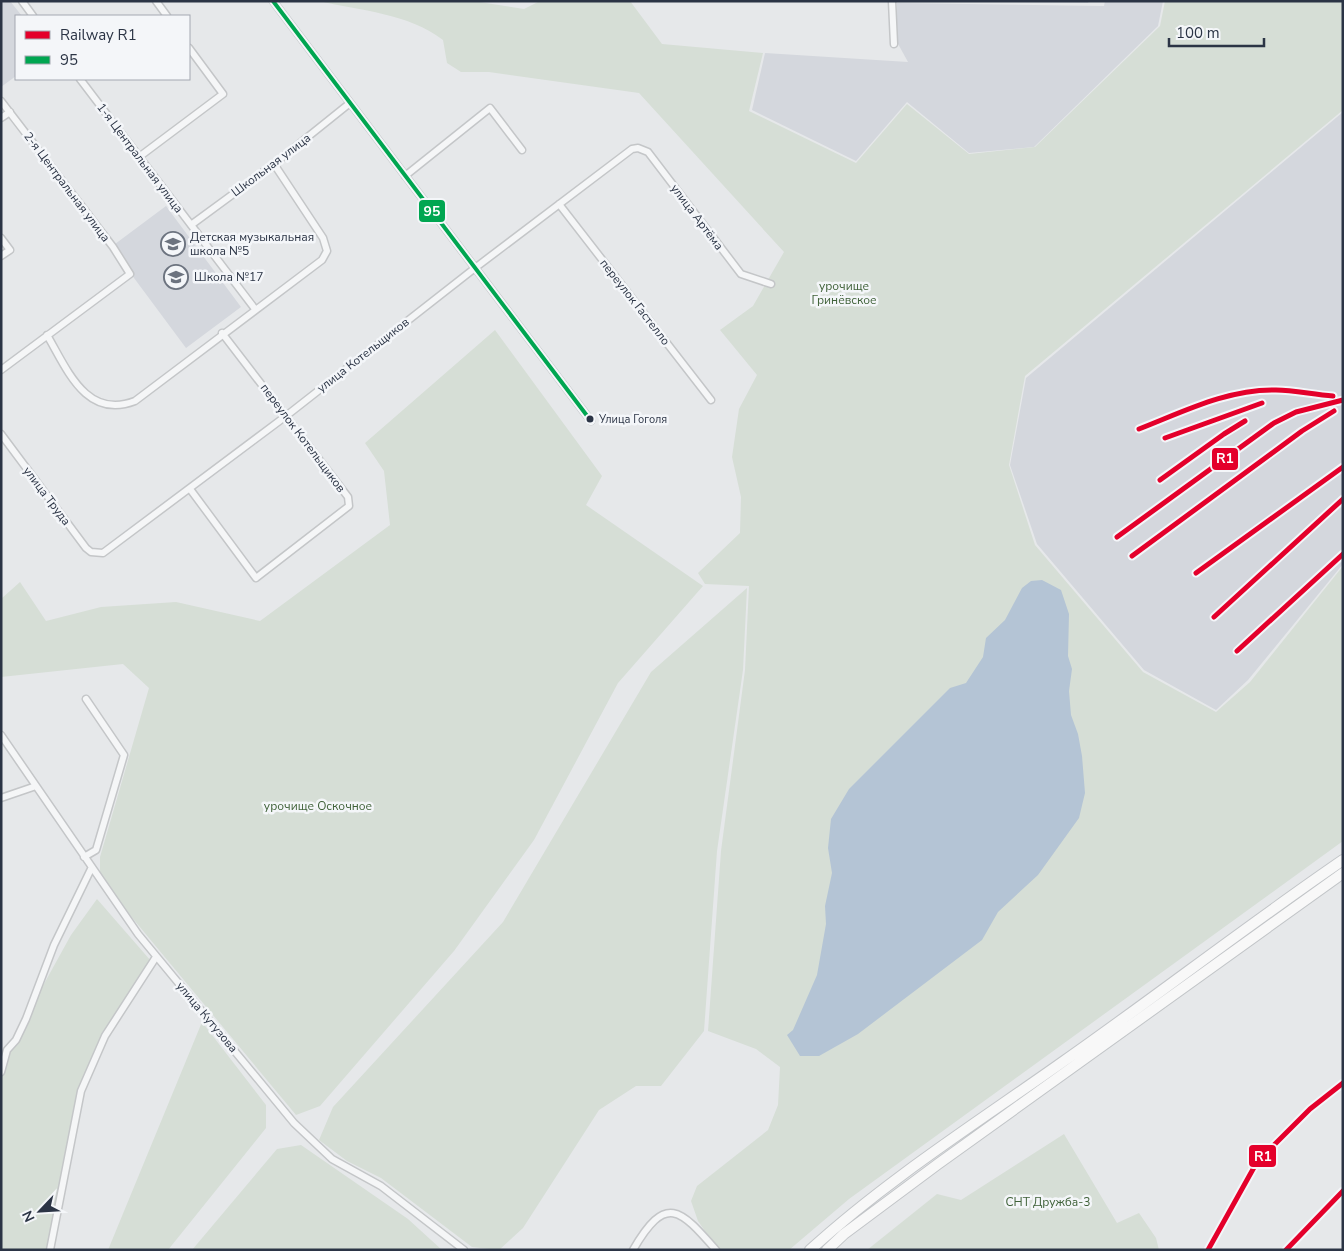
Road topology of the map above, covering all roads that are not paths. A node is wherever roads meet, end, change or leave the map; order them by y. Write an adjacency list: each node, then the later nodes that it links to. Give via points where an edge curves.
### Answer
1 (22, 1): 5 (street)
2 (156, 1): 6 (street)
3 (274, 1): 11 (street)
4 (892, 1): 7 (street)
5 (32, 15)
6 (166, 15)
7 (894, 44)
8 (190, 49): 16 (street, via 223,94)
9 (81, 80): 16 (street, 1-я Центральная улица)
10 (1, 101): 12 (street, 2-я Центральная улица)
11 (350, 103): 17 (street, Школьная улица); 18 (street)
12 (10, 112): 13 (street); 27 (street, 2-я Центральная улица, via 130,274)
13 (1, 118)
14 (522, 150): 18 (street, via 490,108)
15 (628, 152): 19 (street, улица Котельщиков); 24 (street, улица Артёма, via 638,148 648,152 741,274)
16 (139, 157): 20 (street, 1-я Центральная улица)
17 (274, 164): 20 (street, Школьная улица); 25 (street, via 323,238 327,252 322,260)
18 (405, 176): 23 (street)
19 (560, 204): 23 (street, улица Котельщиков); 29 (street, переулок Гастелло)
20 (191, 225): 25 (street, 1-я Центральная улица)
21 (1, 238): 22 (street, via 10,250)
22 (1, 256)
23 (475, 268): 30 (street, улица Котельщиков); 31 (street)
24 (771, 284)
25 (254, 309): 26 (street)
26 (222, 333): 27 (street, via 135,401 111,406 99,403 83,392); 30 (street, переулок Котельщиков)
27 (47, 335): 28 (street)
28 (1, 370)
29 (711, 400)
30 (286, 416): 33 (street, улица Котельщиков); 33 (street, переулок Котельщиков, via 348,497 349,506 256,578)
31 (591, 422)
32 (1, 434): 34 (street, улица Труда, via 86,548)
33 (190, 489): 34 (street, улица Котельщиков, via 110,549)
34 (97, 554)
35 (86, 699): 39 (street, via 124,755 96,850)
36 (1, 735): 37 (street, улица Кутузова)
37 (36, 786): 38 (street); 39 (street, улица Кутузова)
38 (1, 798)
39 (84, 857): 41 (street, улица Кутузова)
40 (1343, 860): 50 (main road, via 931,1154 836,1226)
41 (91, 869): 43 (street, улица Кутузова); 44 (street, via 54,945 16,1040)
42 (1343, 873): 51 (main road, via 938,1164)
43 (156, 956): 46 (street, via 105,1036 81,1091); 47 (street, улица Кутузова, via 294,1123 320,1149 381,1186)
44 (4, 1049): 45 (street)
45 (1, 1072)
46 (50, 1250)
47 (464, 1250)
48 (633, 1250): 49 (street, via 653,1221 672,1212 686,1217)
49 (716, 1250)
50 (810, 1250)
51 (827, 1250)

